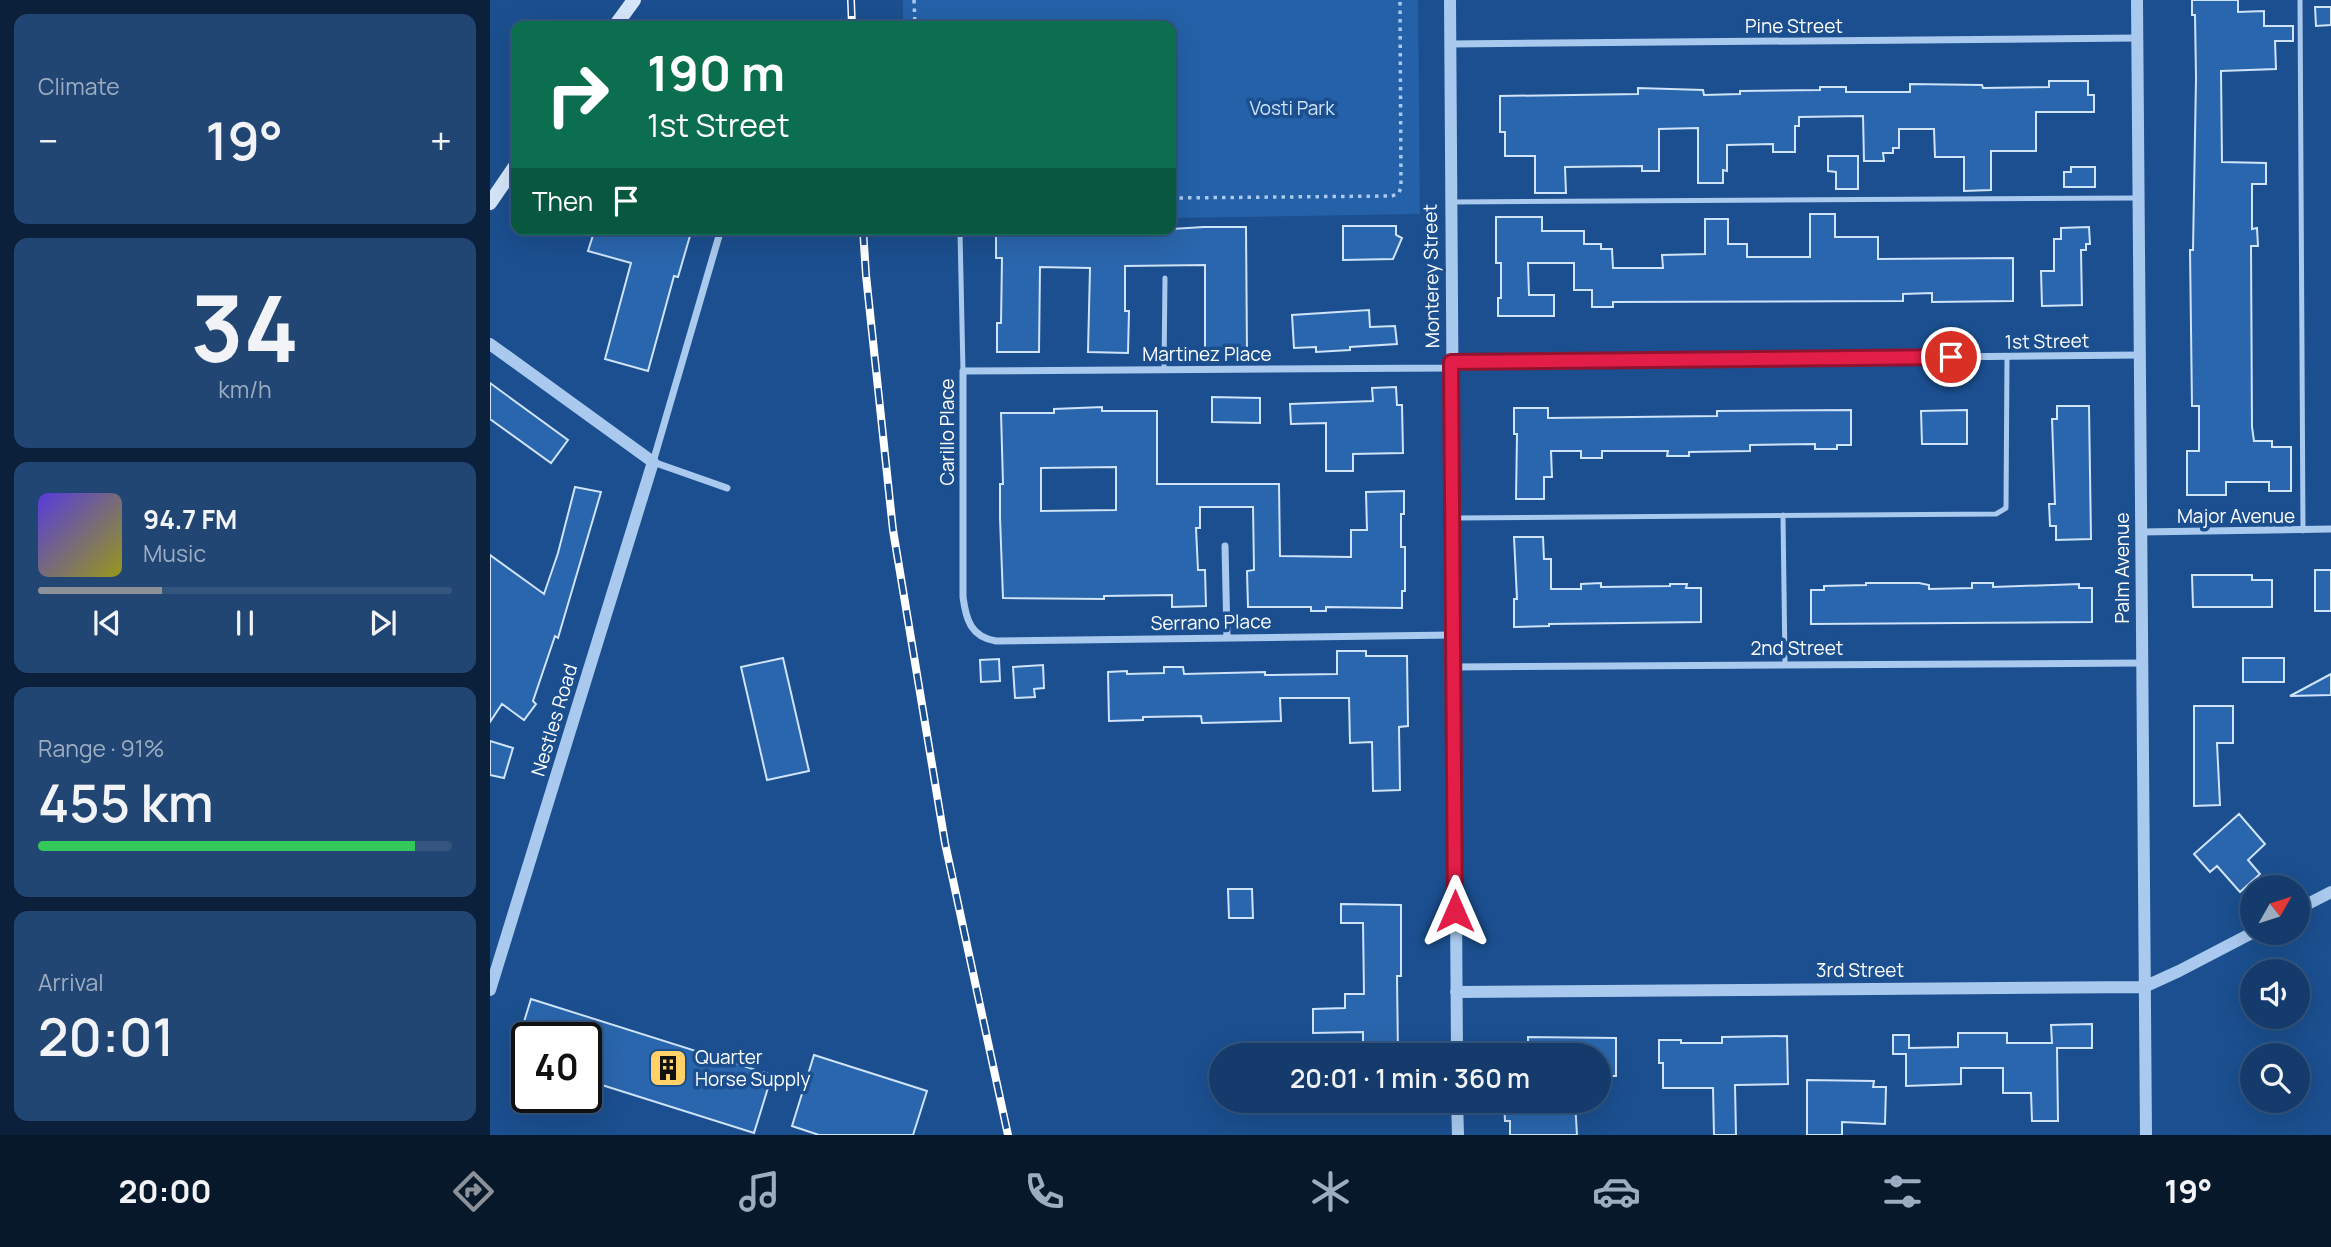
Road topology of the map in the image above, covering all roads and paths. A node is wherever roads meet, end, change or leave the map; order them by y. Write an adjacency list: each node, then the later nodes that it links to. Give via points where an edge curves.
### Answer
1 (634, 0): 7 (main road)
2 (914, 0): 8 (path)
3 (1400, 0): 12 (path, via 1399,193)
4 (1450, 0): 10 (street, Monterey Street)
5 (2137, 0): 9 (street, Palm Avenue)
6 (2300, 0): 30 (lane)
7 (619, 21)
8 (915, 21)
9 (2137, 38): 10 (street, Pine Street); 13 (street, Palm Avenue)
10 (1450, 44): 14 (street, Monterey Street)
11 (511, 172): 15 (main road)
12 (1176, 198)
13 (2138, 198): 14 (lane); 20 (street, Palm Avenue)
14 (1449, 202): 22 (street, Monterey Street)
15 (490, 203)
16 (719, 235): 25 (street, Nestles Road)
17 (960, 235): 24 (lane, Carillo Place)
18 (1165, 278): 23 (lane)
19 (490, 344): 25 (street)
20 (2140, 355): 21 (street, 1st Street); 31 (street, Palm Avenue)
21 (2007, 357): 22 (street, 1st Street); 27 (lane, via 2006,508 1996,514)
22 (1451, 365): 23 (street, Martinez Place); 28 (street, Monterey Street)
23 (1164, 370): 24 (street, Martinez Place)
24 (963, 371): 33 (street, Carillo Place, via 963,597)
25 (653, 462): 26 (street); 43 (street, Nestles Road)
26 (727, 488)
27 (1783, 515): 28 (lane); 36 (lane)
28 (1452, 518): 34 (street, Monterey Street)
29 (2331, 529): 30 (street, Major Avenue)
30 (2303, 531): 31 (street, Major Avenue)
31 (2141, 532): 37 (street, Palm Avenue)
32 (1225, 546): 35 (street)
33 (973, 631): 35 (street, Serrano Place, via 996,641)
34 (1453, 635): 35 (street, Serrano Place); 38 (street, Monterey Street)
35 (1227, 637)
36 (1784, 663): 37 (street, 2nd Street); 38 (street, 2nd Street)
37 (2142, 663): 42 (street, Palm Avenue)
38 (1453, 667): 44 (street, Monterey Street)
39 (2331, 892): 40 (street)
40 (2310, 903)
41 (2240, 939): 42 (street, 3rd Street)
42 (2144, 987): 44 (street, 3rd Street); 48 (street, Palm Avenue)
43 (490, 990)
44 (1456, 992): 45 (street, Monterey Street)
45 (1457, 1043)
46 (1457, 1113): 47 (street)
47 (1458, 1135)
48 (2146, 1135)

